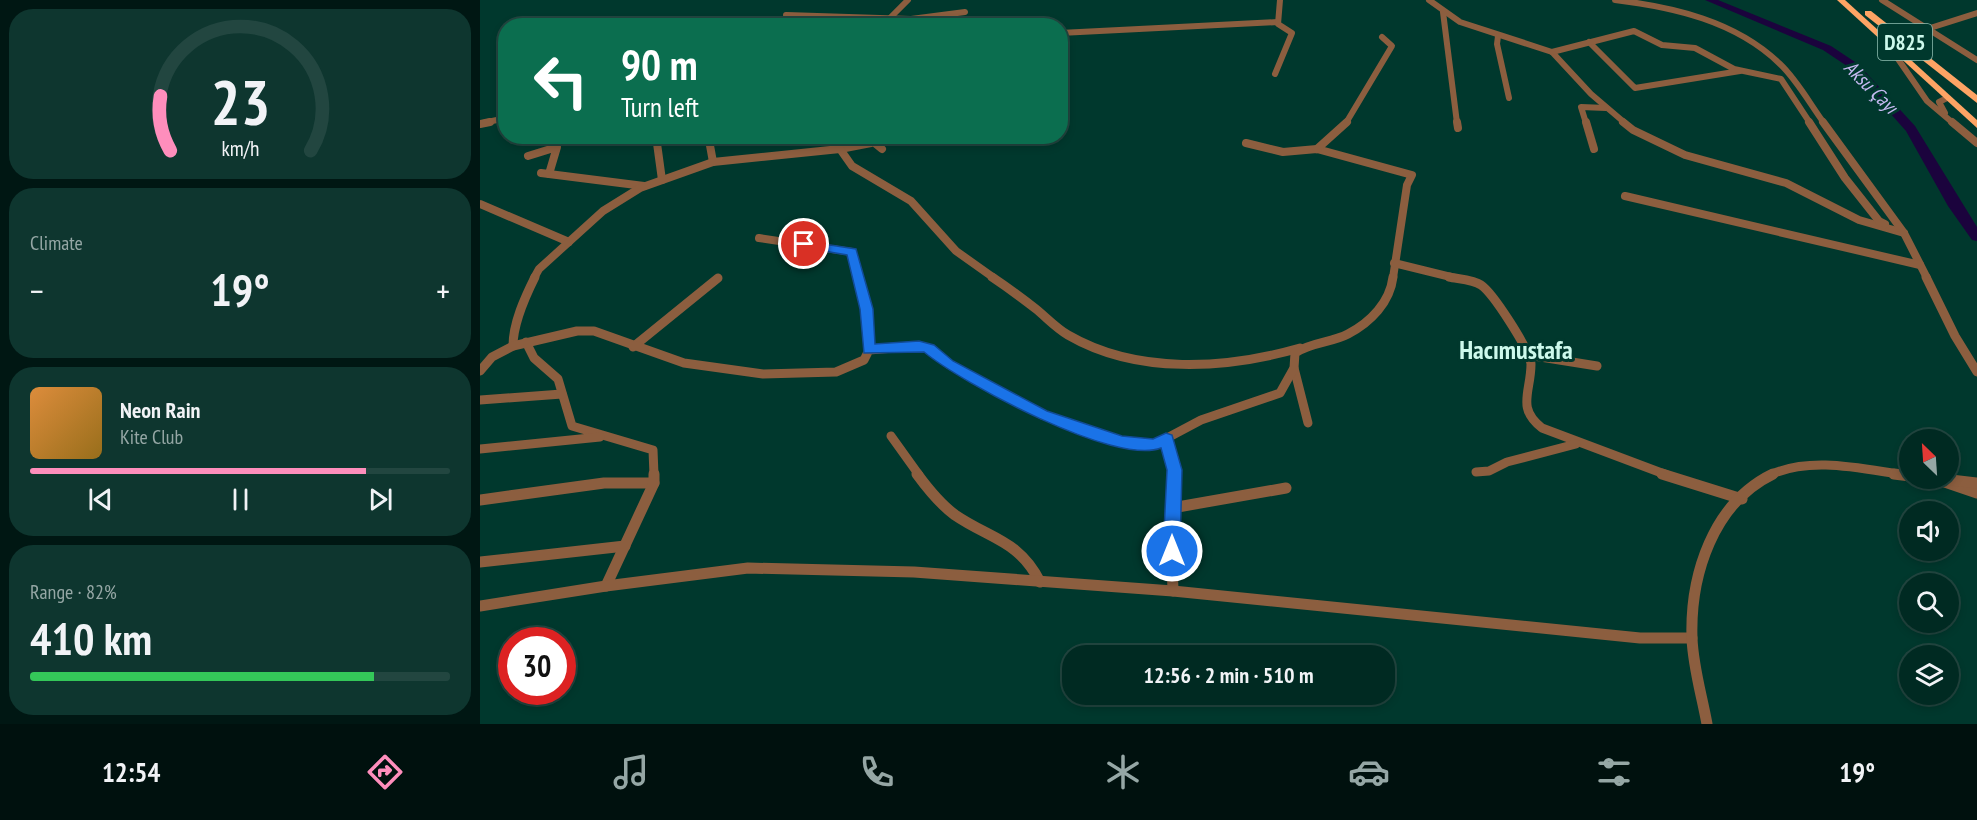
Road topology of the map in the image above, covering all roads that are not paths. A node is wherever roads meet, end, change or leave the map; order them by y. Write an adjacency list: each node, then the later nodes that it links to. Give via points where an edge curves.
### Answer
1 (908, 0): 15 (street)
2 (1280, 0): 17 (street)
3 (1428, 0): 9 (street)
4 (1616, 0): 55 (street, via 1706,18 1763,48 1781,65)
5 (1841, 0): 22 (highway)
6 (1853, 0): 28 (highway, D825)
7 (1882, 0): 18 (street)
8 (965, 12): 16 (street)
9 (1443, 12): 20 (street); 38 (street)
10 (1977, 13): 18 (street)
11 (786, 15): 12 (street)
12 (824, 16): 13 (street); 14 (street)
13 (815, 18)
14 (855, 18): 15 (street)
15 (889, 18)
16 (919, 18)
17 (1278, 22): 19 (street); 27 (street, via 1292,33)
18 (1927, 29): 25 (street)
19 (1068, 33)
20 (1498, 36): 24 (street); 31 (street)
21 (1382, 37): 47 (street, via 1392,46 1347,122)
22 (1884, 39): 29 (highway); 33 (street)
23 (1589, 42): 24 (street); 26 (street, via 1634,31 1662,45 1695,48 1734,69); 26 (street, via 1635,88)
24 (1552, 52): 34 (street)
25 (1977, 60)
26 (1746, 70): 55 (street, via 1781,79 1845,178 1879,221)
27 (1275, 74)
28 (1958, 85): 29 (highway); 30 (highway)
29 (1934, 87): 32 (highway); 33 (street, via 1927,94)
30 (1974, 96): 32 (highway)
31 (1509, 98)
32 (1947, 98): 37 (highway); 39 (street, via 1939,102 1942,110)
33 (1927, 101): 39 (street)
34 (1606, 108): 48 (street, via 1581,107); 55 (street, via 1633,130 1685,154 1786,183 1859,220)
35 (498, 120): 36 (street)
36 (480, 124)
37 (1976, 124)
38 (1458, 128)
39 (1977, 141)
40 (1246, 142): 47 (street, via 1283,152)
41 (657, 144): 51 (street)
42 (710, 144): 50 (street)
43 (856, 144): 45 (street)
44 (875, 144): 46 (street)
45 (840, 149): 50 (street); 63 (street, via 849,164 893,187 910,201 963,256 1069,336 1106,352 1154,362 1202,365 1279,355)
46 (882, 149)
47 (1317, 149): 58 (street, via 1412,175)
48 (1594, 149)
49 (528, 156): 52 (street, via 557,147 552,171 545,174)
50 (713, 162): 51 (street)
51 (662, 180): 52 (street)
52 (644, 186): 57 (street, via 603,211)
53 (1625, 196): 59 (street)
54 (480, 204): 57 (street)
55 (1904, 233): 59 (street)
56 (759, 238): 65 (street, via 852,252 867,309)
57 (569, 242): 62 (street, via 533,276)
58 (1394, 263): 63 (street, via 1391,293 1377,312 1348,334); 66 (street, via 1481,285)
59 (1920, 265): 70 (street)
60 (718, 278): 64 (street)
61 (526, 342): 62 (street); 64 (street, via 594,330); 71 (street, via 534,358 558,379)
62 (513, 346): 69 (street, via 492,357)
63 (1304, 346): 68 (street, via 1295,353)
64 (633, 347): 65 (street, via 684,363 763,374 836,372 864,360)
65 (869, 350): 76 (street, via 919,346 1042,415 1122,442 1154,445)
66 (1528, 355): 67 (street); 77 (street, via 1531,362 1526,410 1542,428)
67 (1597, 366)
68 (1294, 368): 73 (street); 76 (street, via 1287,383 1272,397 1201,420)
69 (480, 371)
70 (1977, 372)
71 (562, 394): 72 (street); 74 (street, via 572,426)
72 (480, 400)
73 (1308, 423)
74 (606, 436): 78 (street); 82 (street, via 653,450)
75 (891, 436): 92 (street, via 941,503 958,518 1027,554)
76 (1166, 439): 89 (street, via 1174,470)
77 (1577, 444): 79 (street); 87 (street)
78 (480, 449)
79 (1476, 472)
80 (1899, 475): 87 (street, via 1806,466 1777,472 1755,485)
81 (1959, 481): 83 (street)
82 (654, 483): 88 (street, via 604,483); 90 (street)
83 (1977, 483)
84 (1959, 487): 86 (street)
85 (1286, 488): 89 (street)
86 (1977, 493)
87 (1742, 499): 96 (street, via 1710,540 1698,585)
88 (480, 500)
89 (1172, 508): 94 (street)
90 (625, 546): 91 (street); 93 (street)
91 (480, 562)
92 (1040, 582): 93 (street, via 914,572 748,568); 94 (street)
93 (606, 585): 95 (street)
94 (1173, 591): 96 (street, via 1619,636)
95 (480, 606)
96 (1692, 638): 97 (street)
97 (1707, 724)

